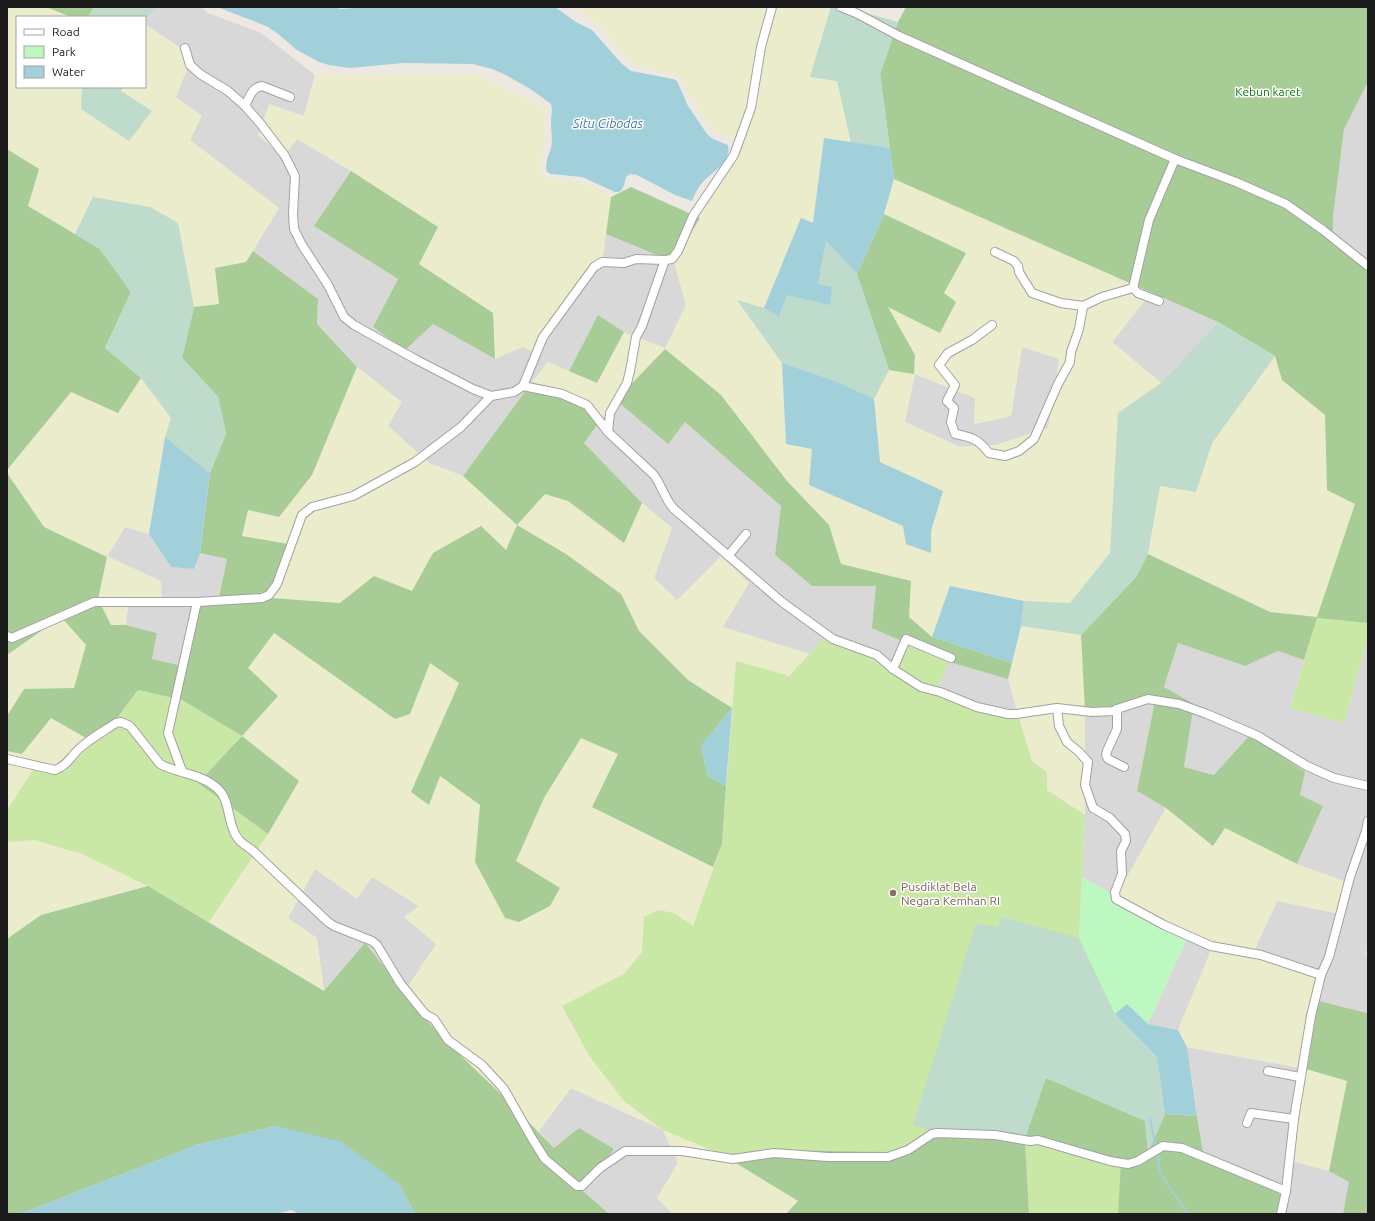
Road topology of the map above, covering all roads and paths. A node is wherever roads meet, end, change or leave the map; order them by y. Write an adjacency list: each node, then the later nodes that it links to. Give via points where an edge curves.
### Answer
1 (772, 7): 8 (street, via 761,47 751,108 734,155 693,216 678,251 672,259)
2 (841, 7): 6 (street, via 899,36)
3 (185, 48): 5 (street, via 190,65)
4 (290, 98): 5 (street, via 259,86 250,95)
5 (245, 106): 15 (street, via 285,156 295,176 294,229 344,317 415,359 472,389)
6 (1175, 158): 9 (street, via 1286,204); 10 (street, via 1149,220)
7 (995, 252): 12 (street, via 1014,261 1032,293 1061,303)
8 (666, 260): 14 (street, via 636,259 624,263 602,262 594,266 543,337); 16 (street, via 636,337 627,383 610,413)
9 (1368, 266)
10 (1133, 288): 11 (street, via 1138,293); 12 (street, via 1102,297)
11 (1159, 301)
12 (1083, 306): 13 (street, via 1070,362 1034,438 1019,451 1005,456 989,453 981,442 955,434 950,422 954,408 947,401 955,385 939,365 948,353)
13 (992, 325)
14 (524, 386): 15 (street, via 514,392); 16 (street, via 562,394 587,405)
15 (491, 396): 19 (street, via 461,427 415,462 353,496 312,507 302,515 277,584 270,595 262,598)
16 (608, 432): 18 (street, via 653,474 674,509)
17 (746, 534): 18 (street)
18 (728, 556): 22 (street, via 782,602 833,639 877,655)
19 (197, 602): 20 (street, via 94,602 12,638); 27 (street, via 168,734)
20 (7, 636)
21 (951, 658): 22 (street, via 906,639)
22 (893, 670): 23 (street, via 921,687 1008,714)
23 (1057, 708): 24 (street, via 1092,712); 30 (street, via 1059,726 1067,742 1088,762 1085,785 1093,808 1110,818 1125,834 1126,841 1121,851 1122,874 1115,892 1116,899 1164,925 1211,946 1261,955)
24 (1117, 709): 26 (street, via 1117,729 1106,756); 28 (street, via 1148,699 1178,704 1258,736 1306,766 1334,778)
25 (7, 759): 27 (street, via 55,770 63,768 89,741 121,722 130,726 160,764)
26 (1124, 767)
27 (182, 771): 35 (street, via 195,775 217,788 222,794 239,840 328,922 377,945 400,983 425,1014 434,1019 448,1040 482,1065 504,1089 546,1159 577,1186 582,1186 600,1168 625,1151 682,1151 733,1159 774,1153 828,1157 888,1157 908,1150 937,1133 995,1135 1038,1140 1128,1164 1163,1146 1182,1148)
28 (1368, 786)
29 (1368, 821): 30 (street, via 1329,957)
30 (1321, 975): 32 (street)
31 (1268, 1071): 32 (street)
32 (1300, 1077): 33 (street)
33 (1294, 1119): 34 (street, via 1252,1113); 35 (street)
34 (1247, 1123)
35 (1286, 1191): 36 (street)
36 (1281, 1214)

